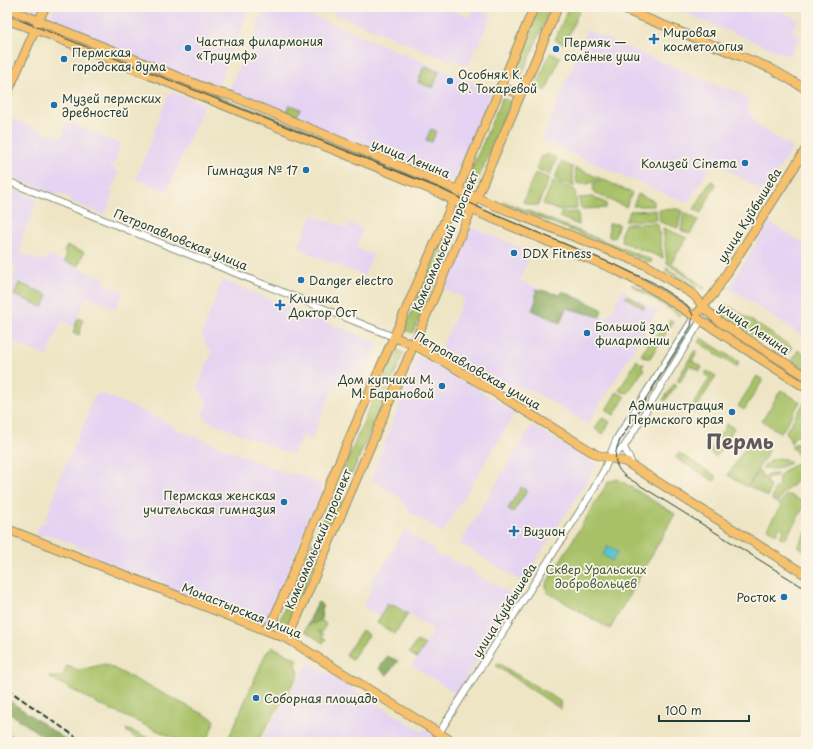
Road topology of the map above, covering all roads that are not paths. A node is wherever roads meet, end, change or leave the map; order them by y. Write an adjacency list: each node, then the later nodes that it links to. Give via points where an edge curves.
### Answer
1 (45, 7): 7 (main road)
2 (534, 7): 9 (main road, Комсомольский проспект)
3 (558, 7): 12 (main road, Комсомольский проспект)
4 (618, 7): 10 (main road, via 747,58)
5 (7, 8): 7 (main road, улица Ленина)
6 (7, 20): 8 (main road, улица Ленина)
7 (39, 21): 8 (main road); 15 (main road, улица Ленина, via 213,91 232,96)
8 (35, 29): 11 (main road); 17 (main road, улица Ленина)
9 (500, 86): 12 (main road); 15 (main road, Комсомольский проспект)
10 (806, 89)
11 (7, 94)
12 (521, 94): 16 (main road, Комсомольский проспект)
13 (806, 149): 19 (main road, улица Куйбышева)
14 (7, 181): 23 (street, Петропавловская улица)
15 (458, 190): 16 (main road, улица Ленина); 17 (main road, Комсомольский проспект)
16 (476, 198): 18 (main road, Комсомольский проспект); 19 (main road, улица Ленина, via 646,265 691,293)
17 (453, 200): 18 (main road, улица Ленина); 23 (main road, Комсомольский проспект)
18 (472, 210): 20 (main road, улица Ленина, via 616,270 652,288); 24 (main road, Комсомольский проспект)
19 (705, 309): 21 (main road, улица Куйбышева); 25 (main road, улица Ленина, via 720,322)
20 (686, 310): 21 (main road, улица Ленина); 22 (street, via 690,317)
21 (698, 318): 22 (street, улица Куйбышева); 26 (main road, улица Ленина); 27 (street, улица Куйбышева)
22 (689, 324): 28 (street, улица Куйбышева, via 617,438)
23 (394, 337): 24 (main road, Петропавловская улица); 32 (main road, Комсомольский проспект)
24 (414, 345): 28 (main road, Петропавловская улица, via 597,455); 35 (main road, Комсомольский проспект)
25 (806, 376)
26 (806, 388)
27 (624, 447): 28 (street, улица Куйбышева); 29 (street)
28 (610, 457): 29 (main road, Петропавловская улица); 36 (street, улица Куйбышева, via 576,518)
29 (634, 467): 31 (main road, Петропавловская улица)
30 (7, 529): 33 (main road, Монастырская улица)
31 (806, 575)
32 (272, 623): 33 (main road, Комсомольский проспект); 34 (main road)
33 (265, 629): 34 (main road, Монастырская улица)
34 (275, 633): 35 (main road, Монастырская улица)
35 (288, 639): 36 (main road, Монастырская улица)
36 (439, 733): 37 (main road, Монастырская улица)
37 (453, 742)

